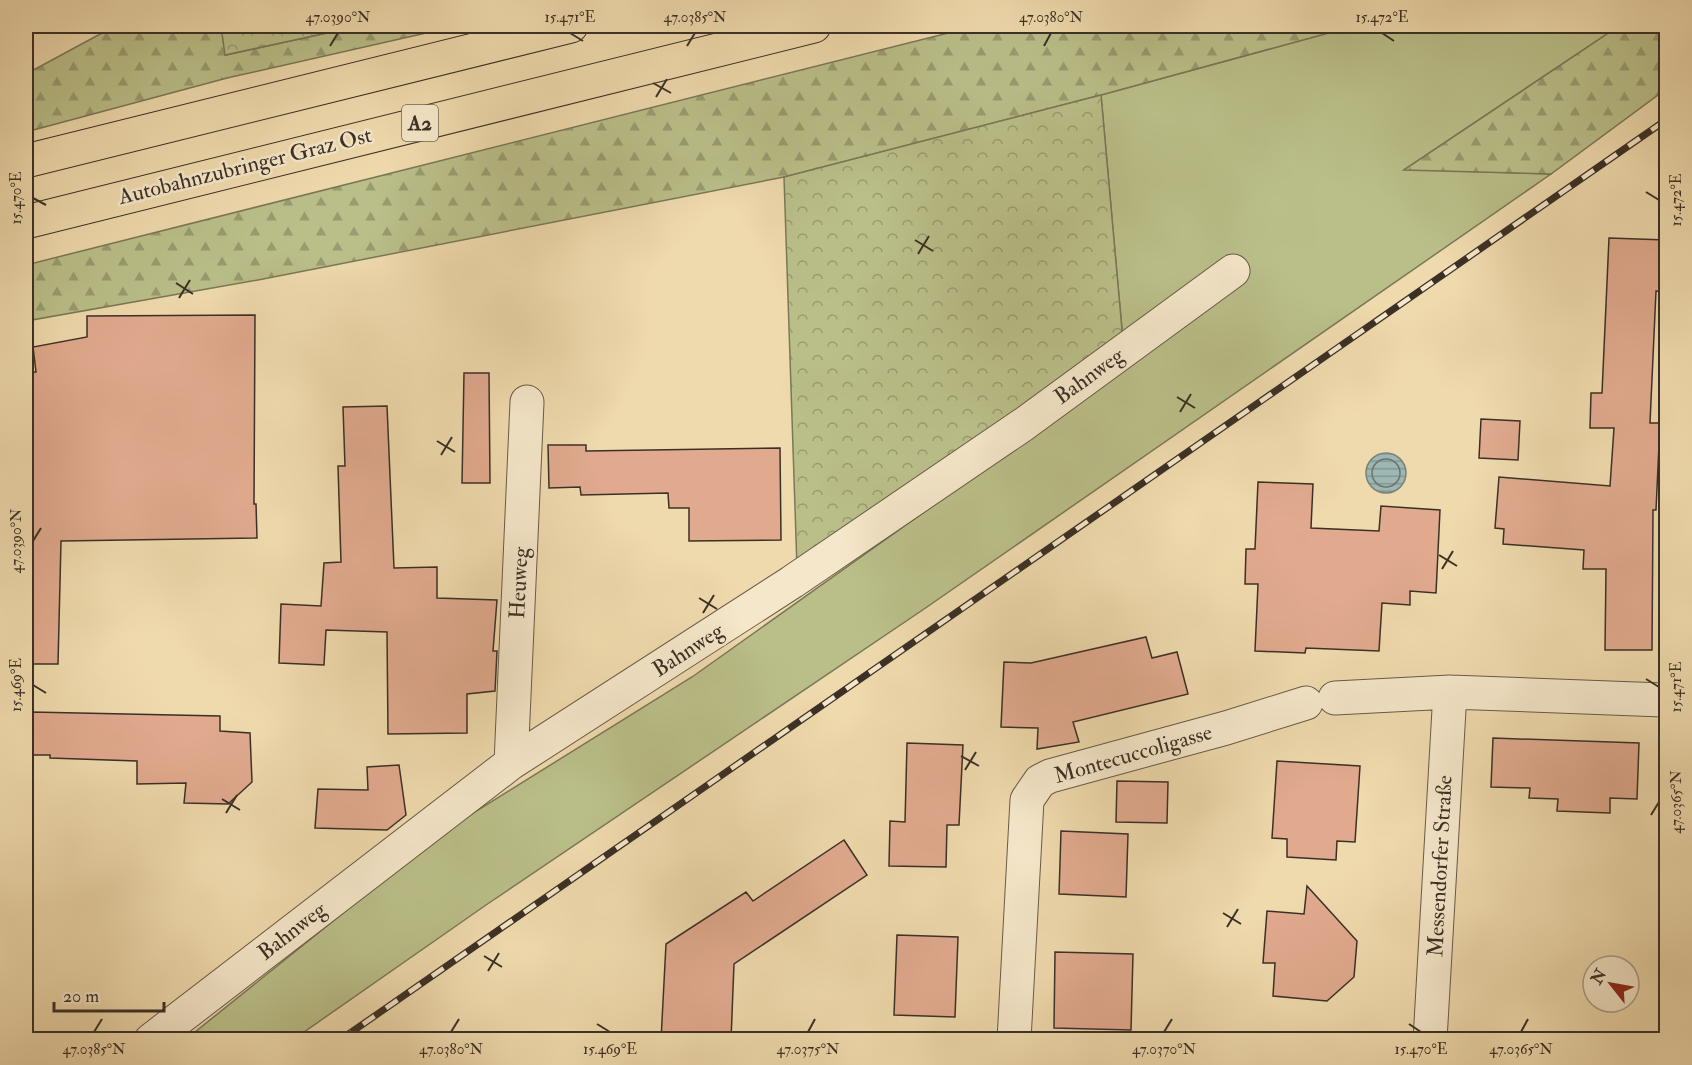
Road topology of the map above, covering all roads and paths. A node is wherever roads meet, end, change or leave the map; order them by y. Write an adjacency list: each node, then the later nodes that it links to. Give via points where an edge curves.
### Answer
1 (571, 26): 3 (highway)
2 (814, 26): 4 (highway, Autobahnzubringer Graz Ost / A2)
3 (26, 161)
4 (26, 222)
5 (1233, 271): 9 (street, Bahnweg, via 1024,424 802,576)
6 (527, 402): 9 (street, Heuweg)
7 (1450, 692): 8 (street, Montecuccoligasse); 11 (street, Montecuccoligasse, via 1320,700 1040,782 1027,800); 12 (street, Messendorfer Straße)
8 (1663, 700)
9 (511, 763): 10 (street, Bahnweg)
10 (151, 1040)
11 (1014, 1040)
12 (1430, 1040)

